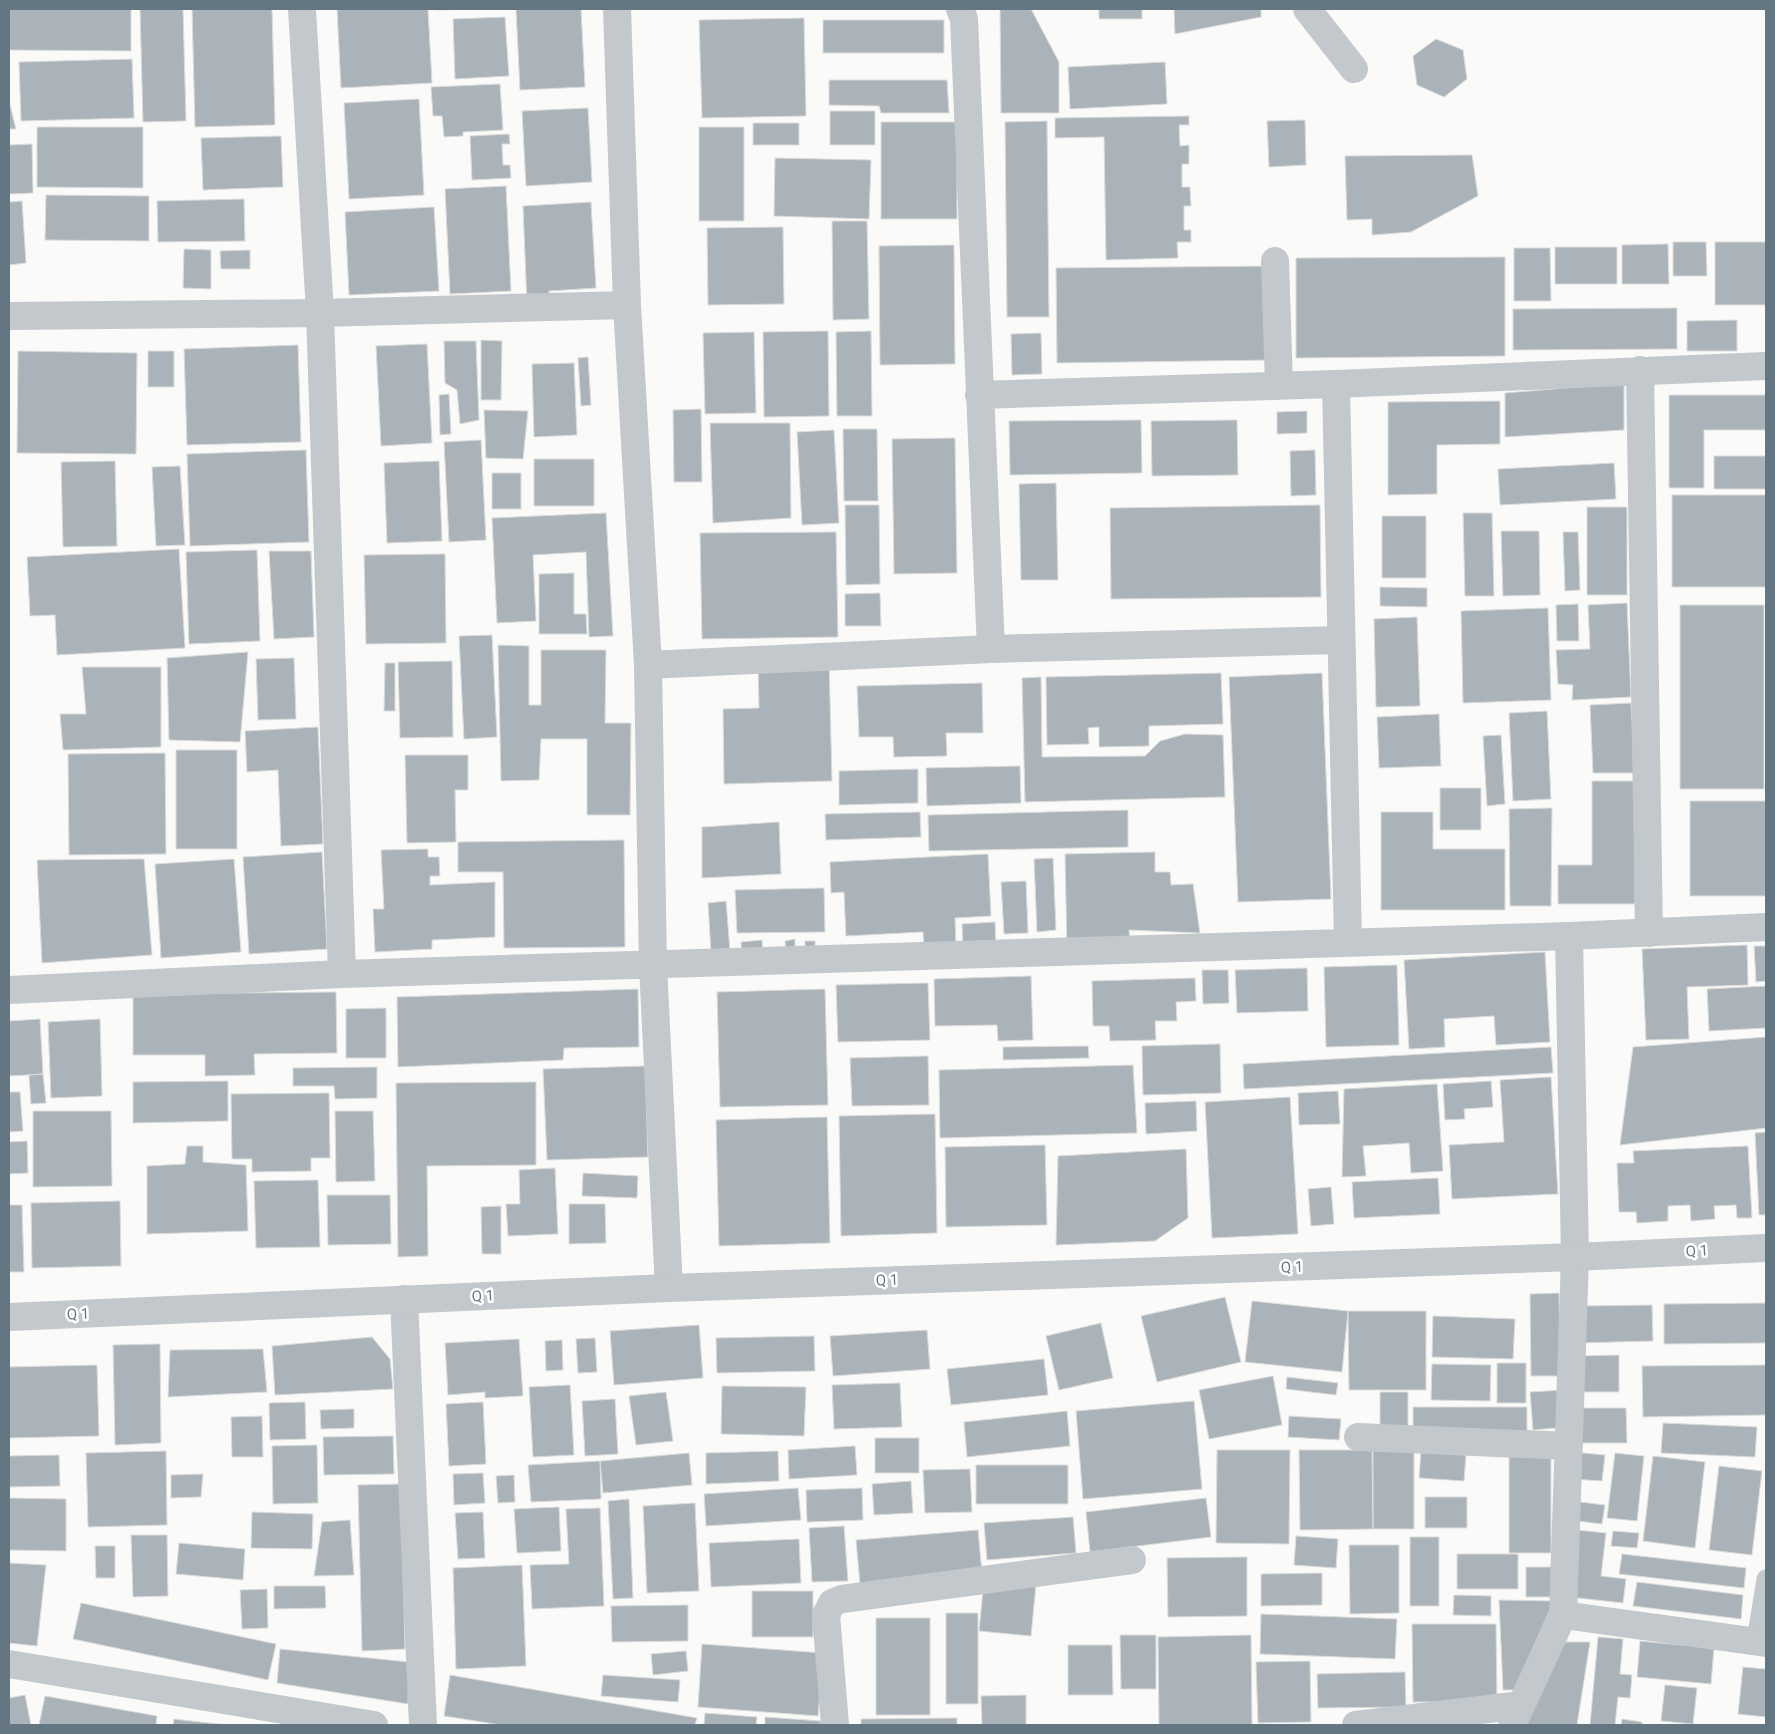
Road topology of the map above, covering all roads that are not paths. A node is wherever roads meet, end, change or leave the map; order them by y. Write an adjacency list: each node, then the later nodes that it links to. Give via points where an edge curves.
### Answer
1 (302, 9): 8 (street)
2 (617, 9): 7 (street)
3 (960, 9): 14 (street, via 964,19)
4 (1307, 9): 5 (street)
5 (1354, 69)
6 (1275, 261): 13 (street)
7 (627, 306): 8 (street); 17 (street)
8 (320, 313): 9 (street); 23 (street)
9 (9, 316)
10 (1766, 366): 11 (street)
11 (1640, 370): 12 (street); 19 (street)
12 (1336, 384): 13 (street); 15 (street)
13 (1279, 386): 14 (street)
14 (979, 395): 16 (street)
15 (1340, 640): 16 (street); 21 (street)
16 (991, 649): 17 (street)
17 (648, 665): 22 (street)
18 (1766, 926): 19 (street)
19 (1649, 933): 20 (street)
20 (1569, 936): 21 (street); 26 (street)
21 (1348, 941): 22 (street)
22 (654, 966): 23 (street); 27 (street)
23 (342, 974): 24 (street)
24 (9, 990)
25 (1766, 1248): 26 (street, Q 1)
26 (1575, 1257): 27 (street, Q 1); 31 (street)
27 (669, 1288): 28 (street, Q 1)
28 (404, 1300): 29 (street, Q 1); 39 (street)
29 (9, 1316)
30 (1358, 1437): 31 (street)
31 (1569, 1446): 34 (street)
32 (1132, 1560): 40 (street, via 842,1598 832,1603 826,1615)
33 (1766, 1579): 35 (lane)
34 (1563, 1615): 35 (street); 37 (street)
35 (1761, 1642)
36 (9, 1664): 38 (street)
37 (1516, 1715): 41 (street)
38 (374, 1725)
39 (423, 1725)
40 (835, 1725)
41 (1356, 1725)

